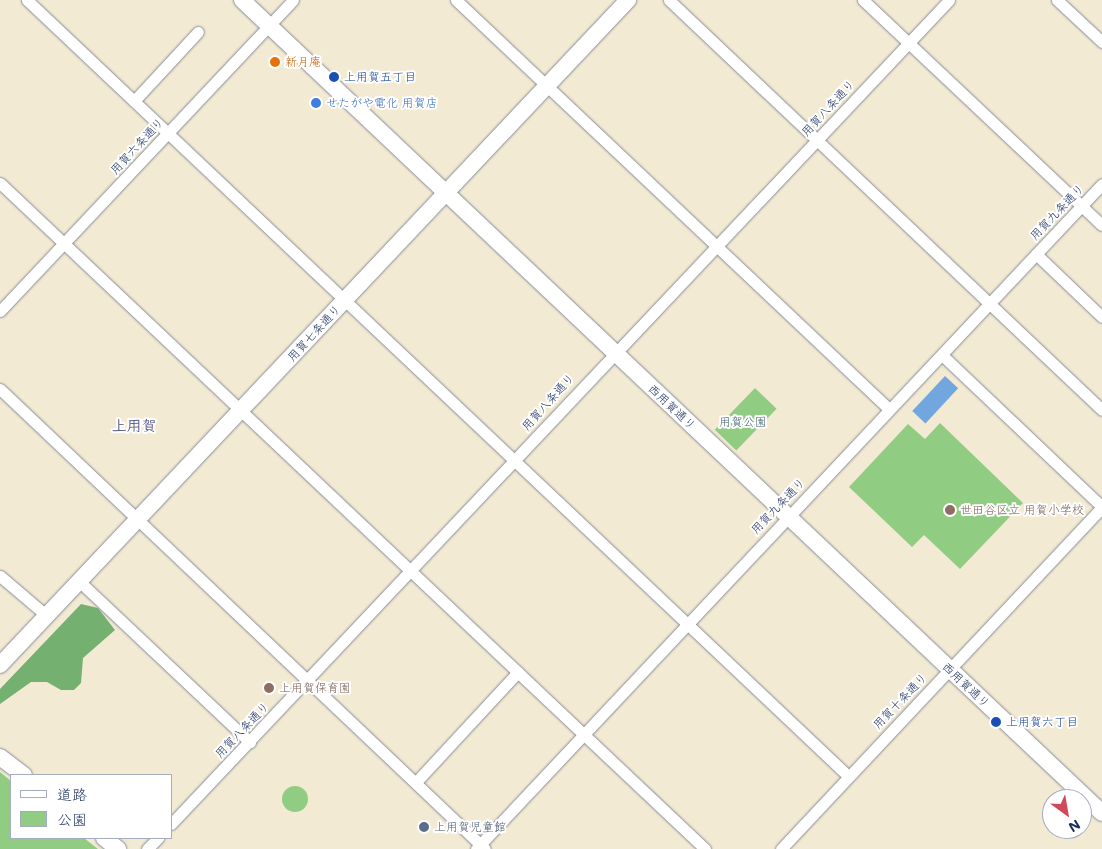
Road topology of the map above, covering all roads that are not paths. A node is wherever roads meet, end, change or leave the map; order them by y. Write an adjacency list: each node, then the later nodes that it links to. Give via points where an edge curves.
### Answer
1 (27, 0): 15 (street)
2 (242, 0): 10 (street, 西用賀通り)
3 (293, 0): 10 (street, 用賀六条通り)
4 (456, 0): 14 (street)
5 (628, 0): 14 (street, 用賀七条通り)
6 (669, 0): 17 (street)
7 (863, 0): 13 (street)
8 (948, 0): 13 (street, 用賀八条通り)
9 (1057, 0): 12 (street)
10 (269, 26): 16 (street, 用賀六条通り); 20 (street, 西用賀通り)
11 (198, 32): 15 (street)
12 (1102, 42)
13 (908, 43): 17 (street, 用賀八条通り); 21 (street)
14 (547, 86): 20 (street, 用賀七条通り); 24 (street)
15 (134, 101): 16 (street)
16 (168, 134): 23 (street, 用賀六条通り); 26 (street)
17 (816, 140): 24 (street, 用賀八条通り); 27 (street)
18 (0, 183): 23 (street)
19 (1102, 184): 21 (street, 用賀九条通り)
20 (446, 193): 26 (street, 用賀七条通り); 30 (street, 西用賀通り)
21 (1082, 206): 22 (street); 25 (street, 用賀九条通り)
22 (1102, 225)
23 (64, 244): 28 (street, 用賀六条通り); 35 (street)
24 (714, 244): 30 (street, 用賀八条通り); 34 (street)
25 (1036, 254): 27 (street, 用賀九条通り); 29 (street)
26 (344, 302): 35 (street, 用賀七条通り); 36 (street)
27 (990, 304): 31 (street, 用賀九条通り); 33 (street)
28 (0, 311)
29 (1102, 317)
30 (613, 351): 36 (street, 用賀八条通り); 38 (street, 西用賀通り)
31 (942, 355): 34 (street, 用賀九条通り); 37 (street)
32 (0, 389): 39 (street)
33 (1101, 408)
34 (889, 409): 38 (street, 用賀九条通り)
35 (241, 410): 39 (street, 用賀七条通り); 40 (street)
36 (514, 461): 40 (street, 用賀八条通り); 44 (street)
37 (1102, 507): 46 (street, 用賀十条通り)
38 (788, 516): 44 (street, 用賀九条通り); 46 (street, 西用賀通り)
39 (137, 520): 42 (street, 用賀七条通り); 48 (street)
40 (410, 570): 47 (street); 48 (street, 用賀八条通り)
41 (0, 576): 43 (street)
42 (79, 581): 43 (street, 用賀七条通り); 50 (street)
43 (47, 616): 45 (street, 用賀七条通り)
44 (685, 622): 49 (street, 用賀九条通り); 53 (street)
45 (0, 665)
46 (950, 670): 53 (street, 用賀十条通り); 55 (street, 西用賀通り)
47 (518, 672): 49 (street); 54 (street)
48 (308, 681): 50 (street, 用賀八条通り); 54 (street)
49 (583, 734): 59 (street, 用賀九条通り); 62 (street)
50 (250, 742): 56 (street, 用賀八条通り)
51 (0, 757): 52 (street)
52 (23, 774)
53 (847, 775): 63 (street, 用賀十条通り)
54 (416, 782): 59 (street)
55 (1102, 813)
56 (172, 823)
57 (105, 839): 60 (street)
58 (157, 839): 61 (street)
59 (481, 847)
60 (118, 849)
61 (148, 849)
62 (705, 849)
63 (781, 849)

